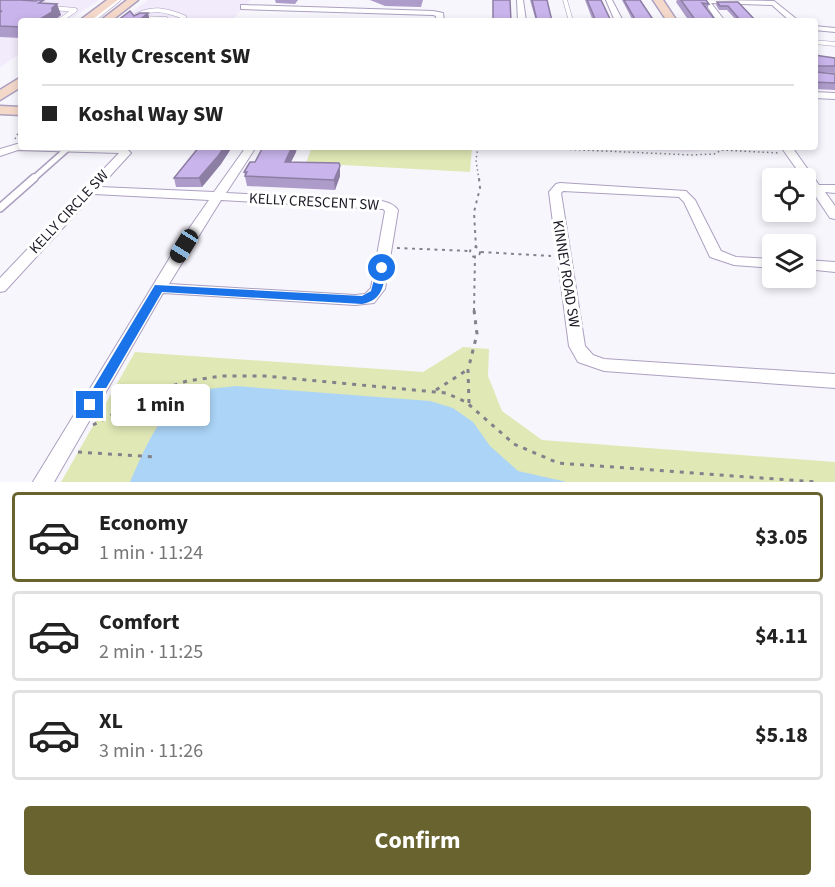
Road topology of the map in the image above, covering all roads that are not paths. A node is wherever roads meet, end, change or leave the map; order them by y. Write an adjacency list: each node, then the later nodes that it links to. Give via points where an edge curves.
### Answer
1 (133, 0): 6 (main road)
2 (520, 0): 22 (street)
3 (565, 0): 23 (lane)
4 (609, 0): 24 (street)
5 (658, 0): 25 (main road)
6 (119, 2): 15 (main road); 16 (lane); 17 (main road)
7 (244, 7): 9 (street)
8 (52, 8): 10 (lane)
9 (280, 8): 13 (street); 21 (street, via 433,13)
10 (65, 9): 11 (lane); 14 (lane, via 75,10)
11 (45, 11)
12 (174, 13): 18 (lane, via 148,9); 19 (lane); 20 (lane)
13 (275, 16)
14 (63, 18)
15 (90, 18)
16 (96, 18)
17 (107, 18)
18 (136, 18)
19 (168, 18)
20 (183, 18)
21 (440, 18)
22 (522, 18)
23 (570, 18)
24 (618, 18)
25 (670, 18)
26 (719, 18): 27 (street, via 706,1 774,3)
27 (792, 18)
28 (818, 28): 29 (street)
29 (835, 30)
30 (818, 42): 31 (lane)
31 (835, 44)
32 (18, 69): 33 (main road)
33 (0, 82)
34 (18, 83): 36 (main road)
35 (818, 95): 37 (street)
36 (0, 96)
37 (835, 96)
38 (0, 110): 39 (main road)
39 (18, 111)
40 (18, 147): 45 (street, KELLY CIRCLE SW)
41 (66, 150): 51 (lane)
42 (124, 150): 49 (street, KELLY CIRCLE SW, via 122,157)
43 (249, 150): 50 (street)
44 (788, 150): 46 (street)
45 (0, 153)
46 (801, 168)
47 (816, 188): 48 (street); 52 (street)
48 (835, 189)
49 (89, 190): 50 (street); 56 (street, KELLY CIRCLE SW)
50 (216, 198): 57 (street); 57 (street, KELLY CRESCENT SW, via 387,206 393,214 376,293 362,300)
51 (0, 208)
52 (835, 215)
53 (762, 262): 58 (street, KINNEY ROAD SW, via 734,261 715,254 690,200 682,194 568,187 555,192 578,351 590,362)
54 (816, 266): 55 (street)
55 (835, 267)
56 (0, 286)
57 (159, 288): 59 (street)
58 (835, 381)
59 (43, 482)

